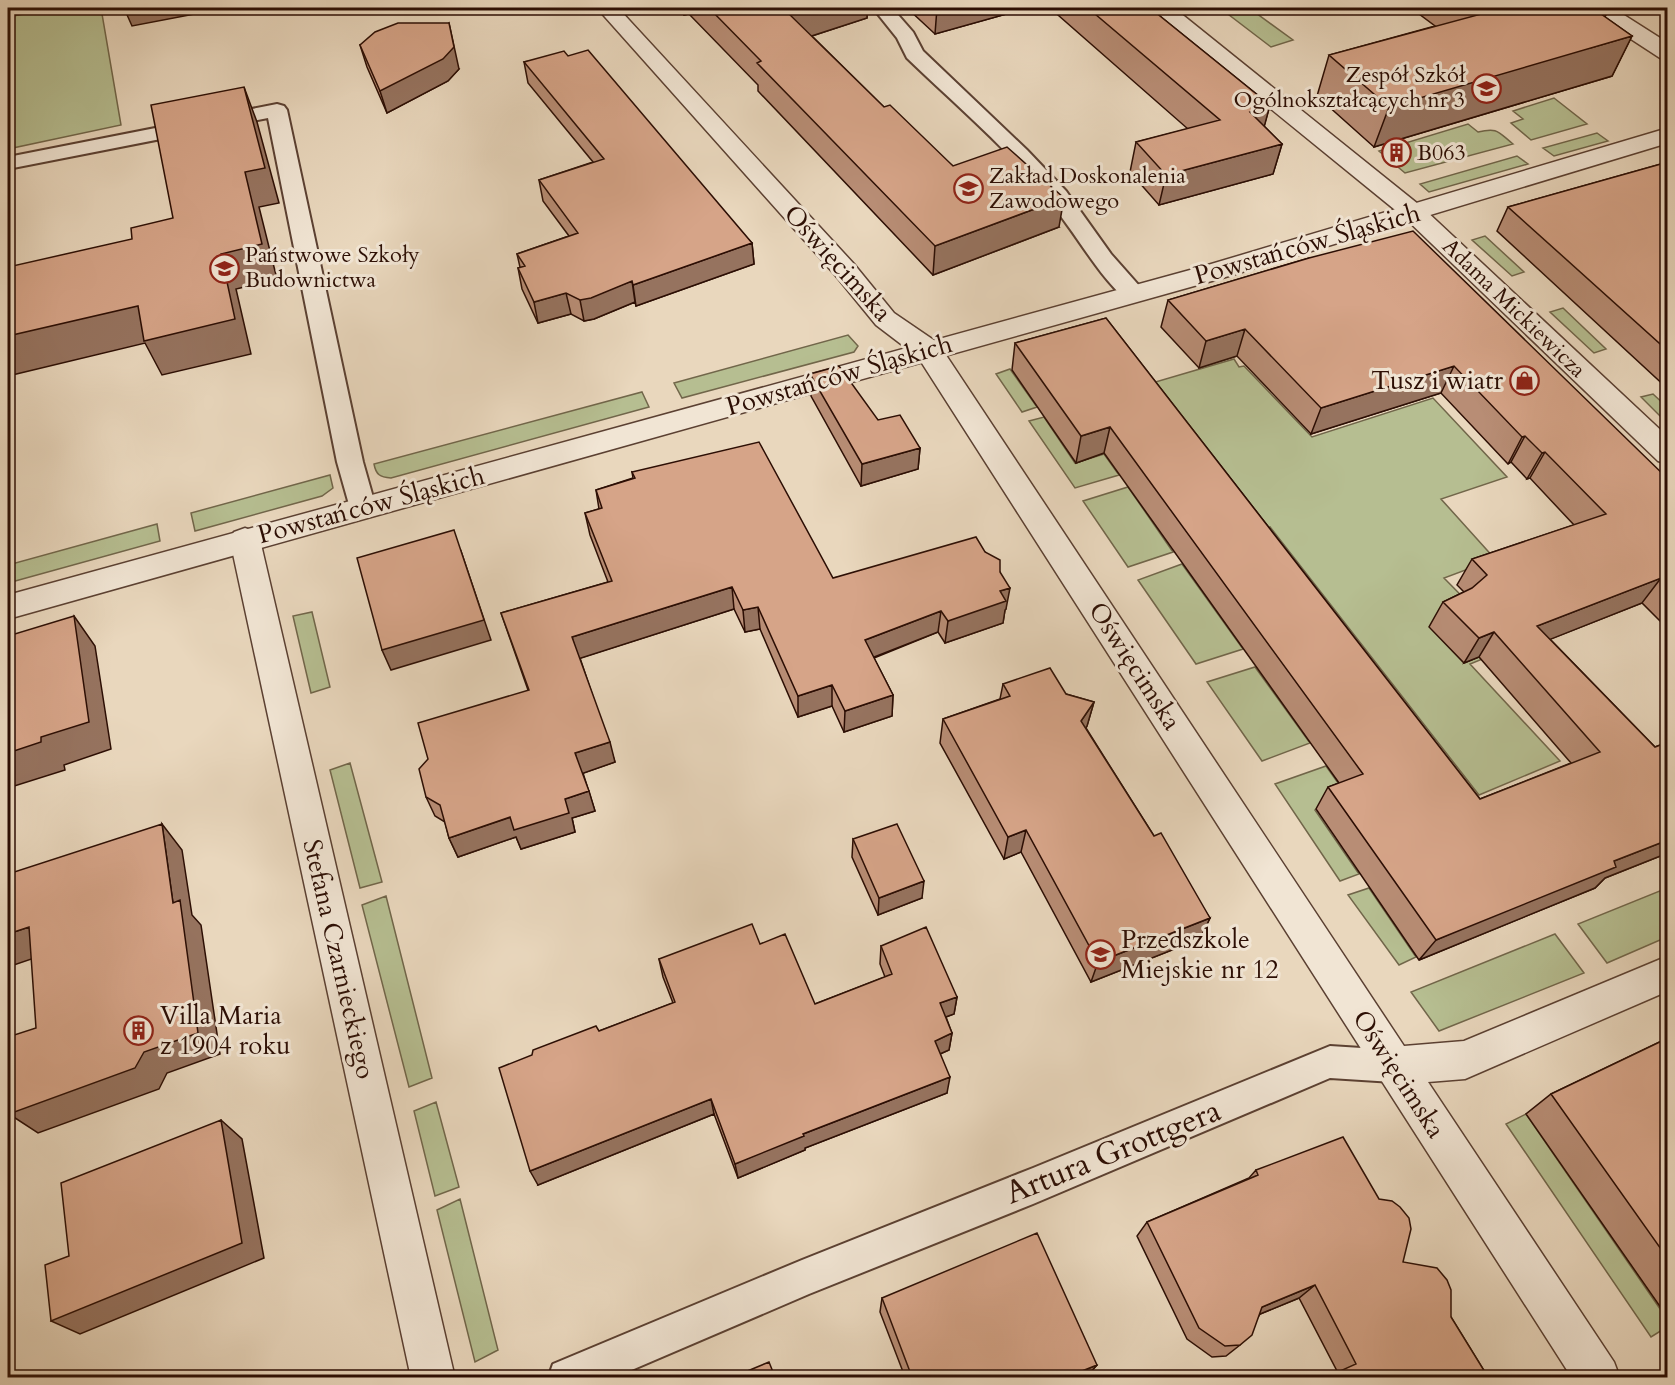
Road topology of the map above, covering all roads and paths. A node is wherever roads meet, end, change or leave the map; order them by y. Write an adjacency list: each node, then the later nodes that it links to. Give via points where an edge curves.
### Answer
1 (607, 8): 10 (street, Oświęcimska, via 885,319)
2 (882, 8): 9 (lane, via 906,36 914,54 1020,154 1058,196 1103,259)
3 (1161, 8): 8 (street, Adama Mickiewicza)
4 (1599, 8): 5 (street)
5 (1668, 52)
6 (1668, 135): 8 (street, Powstańców Śląskich)
7 (8, 163): 12 (lane, via 277,110)
8 (1414, 213): 9 (street, Powstańców Śląskich); 11 (street, Adama Mickiewicza)
9 (1134, 294): 10 (street, Powstańców Śląskich)
10 (928, 350): 12 (street, Powstańców Śląskich); 16 (street, Oświęcimska)
11 (1668, 454)
12 (363, 508): 13 (street, Powstańców Śląskich)
13 (245, 540): 14 (street, Powstańców Śląskich); 17 (street, Stefana Czarnieckiego)
14 (8, 607)
15 (1668, 973): 16 (street, Artura Grottgera, via 1465,1060)
16 (1394, 1066): 18 (lane, Artura Grottgera, via 1330,1062); 19 (street, Oświęcimska)
17 (433, 1377)
18 (567, 1377)
19 (1598, 1377)

